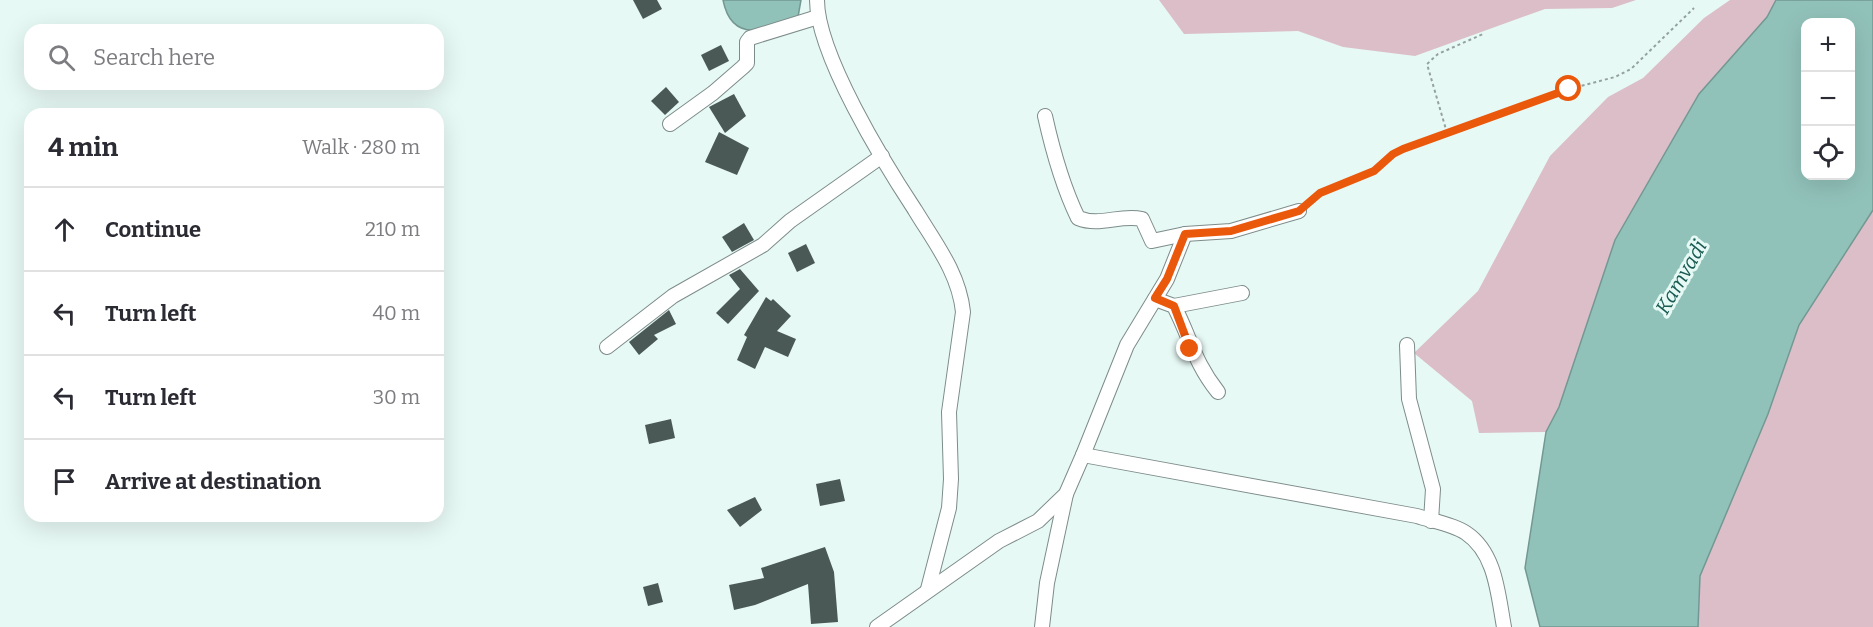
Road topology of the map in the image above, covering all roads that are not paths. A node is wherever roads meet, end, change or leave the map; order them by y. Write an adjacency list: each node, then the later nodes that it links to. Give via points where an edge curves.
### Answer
1 (817, 0): 2 (street)
2 (818, 17): 4 (street, via 750,38 747,63); 5 (street, via 833,61)
3 (1046, 116): 7 (street, via 1056,167 1078,218 1091,223 1142,219 1152,241)
4 (670, 124)
5 (882, 156): 12 (street, via 790,221 763,245 673,296); 17 (street, via 949,265 962,297 949,412 949,508)
6 (1299, 211): 7 (street, via 1231,231)
7 (1185, 234): 9 (street)
8 (1242, 293): 10 (street)
9 (1155, 298): 10 (street); 14 (street, via 1126,345)
10 (1174, 306): 13 (street, via 1203,373)
11 (1407, 345): 16 (street, via 1409,399 1433,489)
12 (607, 347)
13 (1218, 392)
14 (1083, 455): 15 (street); 16 (street)
15 (1066, 494): 17 (street, via 1038,521 999,541); 19 (street)
16 (1431, 521): 20 (street, via 1465,532 1483,549 1493,571)
17 (928, 589): 18 (street)
18 (877, 627)
19 (1042, 627)
20 (1504, 627)

